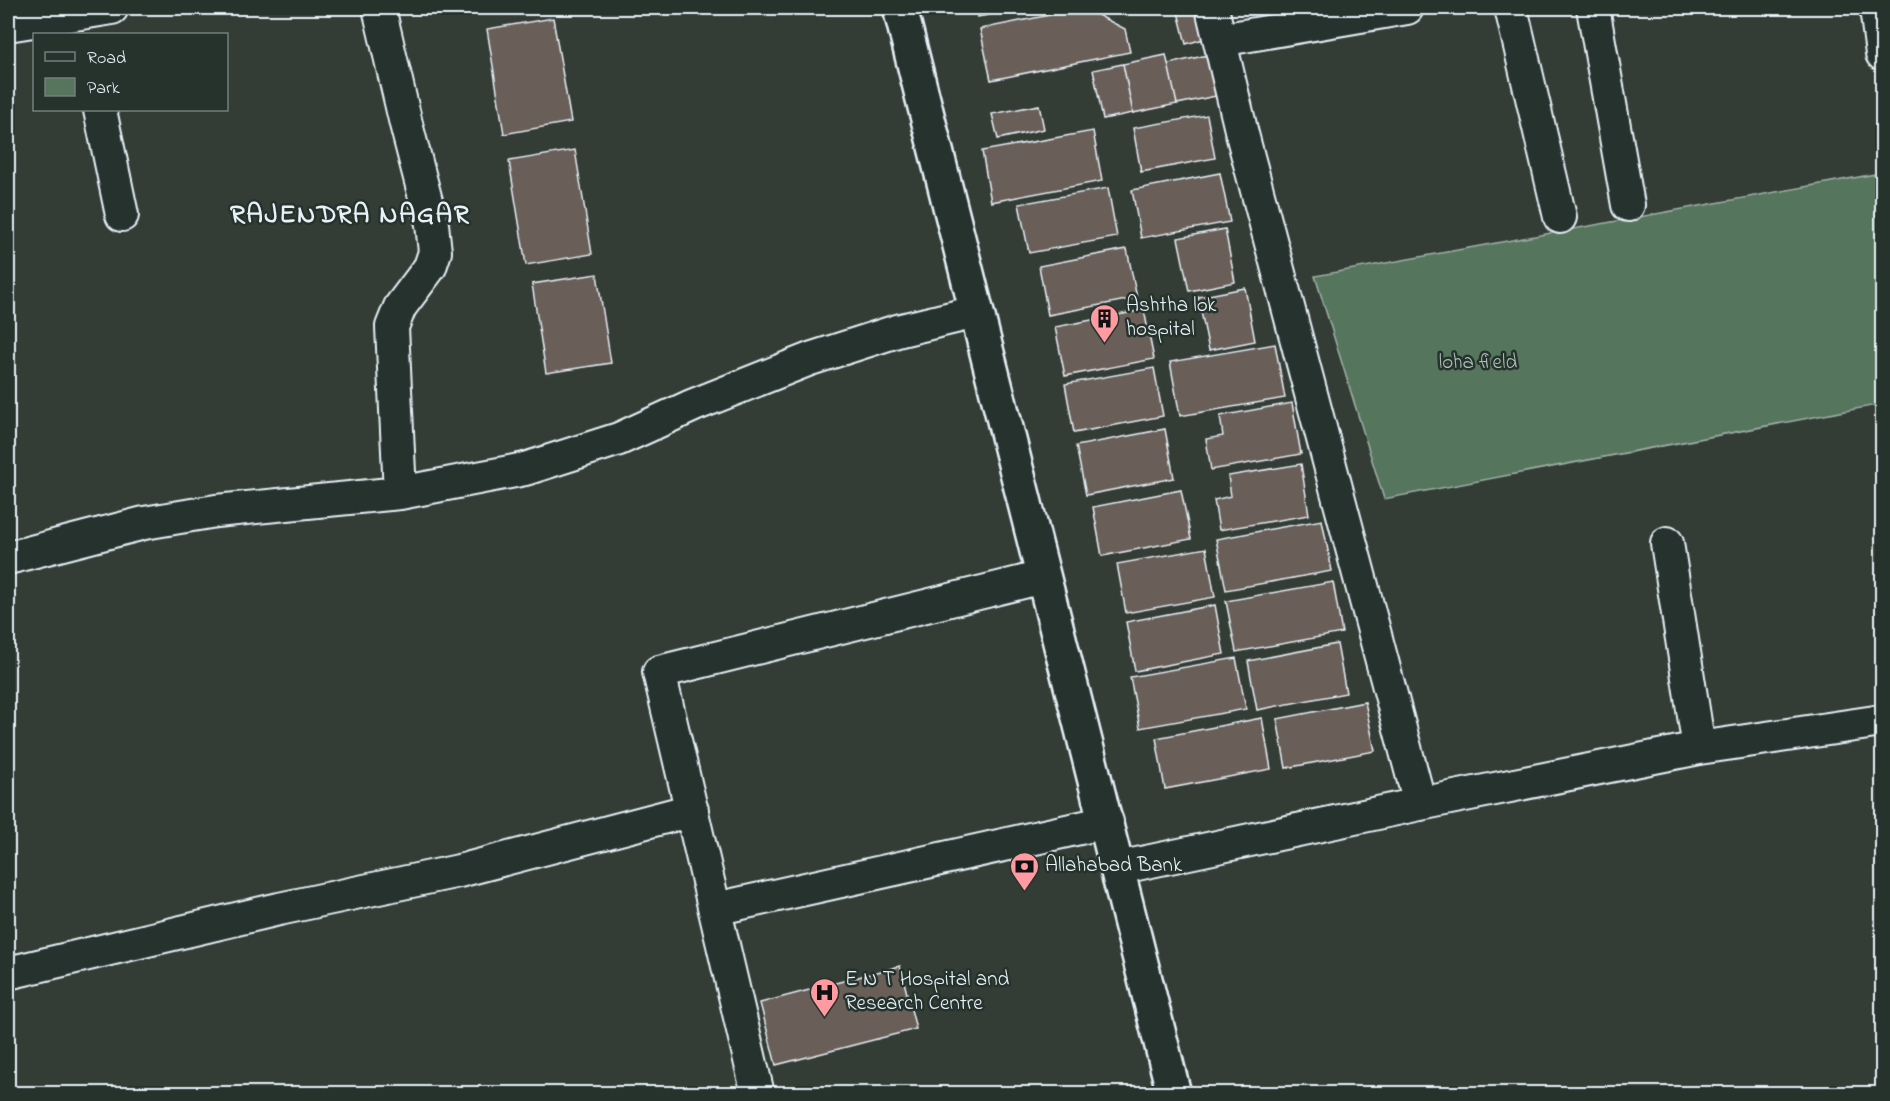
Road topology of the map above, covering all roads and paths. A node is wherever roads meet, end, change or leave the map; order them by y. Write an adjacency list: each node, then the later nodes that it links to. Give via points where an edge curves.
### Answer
1 (112, 8): 9 (street)
2 (378, 8): 18 (street, via 432,224 435,252 430,267 400,307 393,327)
3 (900, 8): 17 (street)
4 (1212, 8): 11 (street)
5 (1407, 8): 11 (street)
6 (1511, 8): 16 (street)
7 (1593, 8): 14 (street)
8 (1875, 8): 12 (street)
9 (81, 23): 10 (street)
10 (8, 25)
11 (1220, 40): 24 (street)
12 (1882, 54)
13 (100, 111): 15 (street)
14 (1628, 204)
15 (122, 215)
16 (1560, 217)
17 (976, 312): 18 (street, via 810,359 609,442 525,469); 21 (street)
18 (400, 493): 20 (street, via 216,511 144,523)
19 (1667, 543): 23 (street)
20 (8, 558)
21 (1043, 577): 25 (street, via 659,672); 26 (street)
22 (1882, 721): 23 (street)
23 (1699, 748): 24 (street)
24 (1420, 804): 27 (street)
25 (692, 810): 28 (street); 29 (street, via 459,871)
26 (1107, 822): 27 (street); 28 (street)
27 (1118, 868): 31 (street)
28 (715, 909): 30 (street)
29 (8, 973)
30 (758, 1094)
31 (1174, 1094)

